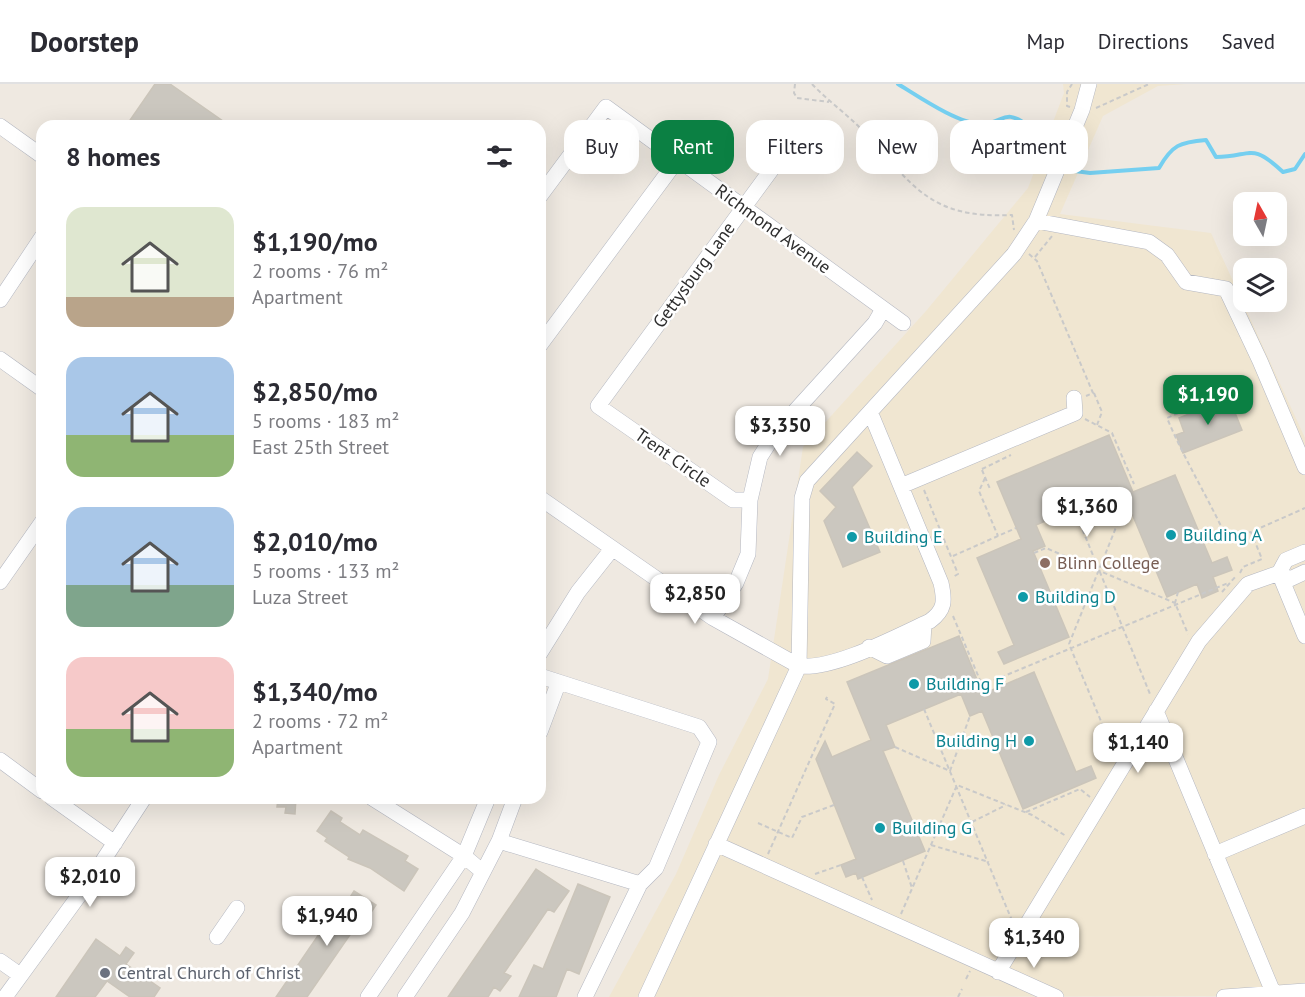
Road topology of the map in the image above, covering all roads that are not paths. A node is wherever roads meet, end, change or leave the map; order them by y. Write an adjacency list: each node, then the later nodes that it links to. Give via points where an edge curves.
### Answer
1 (1091, 85): 10 (street)
2 (0, 126): 4 (street)
3 (651, 140): 8 (street, Richmond Avenue, via 606,107)
4 (36, 152)
5 (667, 174): 15 (street)
6 (699, 174): 9 (street, Richmond Avenue)
7 (768, 174): 9 (street, Gettysburg Lane)
8 (546, 188)
9 (744, 207): 13 (street, Richmond Avenue); 19 (street, Gettysburg Lane)
10 (1036, 221): 20 (street, via 1014,254); 21 (street, via 1149,242 1167,255 1186,282 1226,289)
11 (36, 246): 12 (street)
12 (0, 300)
13 (883, 309): 14 (street, Richmond Avenue); 23 (street, via 875,323 776,432 760,457)
14 (903, 322)
15 (546, 337)
16 (0, 359): 17 (street)
17 (36, 385)
18 (1080, 399): 22 (street, via 1076,412)
19 (598, 406): 23 (street, Trent Circle, via 733,500)
20 (871, 414): 22 (street); 34 (street, via 807,481 802,498)
21 (1305, 467)
22 (900, 486): 34 (street, via 941,583 944,599 940,614 832,662 812,668)
23 (750, 500): 31 (street, via 748,554 736,583)
24 (546, 502): 26 (street)
25 (36, 530): 29 (street)
26 (612, 549): 31 (street); 33 (street, via 578,592)
27 (1305, 552): 30 (street, via 1286,560)
28 (1305, 572): 30 (street, via 1290,579)
29 (2, 573)
30 (1279, 573): 32 (street); 37 (street, via 1248,584 1222,611)
31 (713, 618): 34 (street)
32 (1305, 636)
33 (546, 643)
34 (799, 666): 49 (street)
35 (546, 679): 36 (street)
36 (558, 684): 38 (street); 53 (street, via 699,727 709,742 656,868)
37 (1156, 711): 50 (street); 57 (street)
38 (546, 716)
39 (0, 760): 40 (street)
40 (36, 786)
41 (60, 804): 48 (street)
42 (140, 804): 48 (street)
43 (382, 804): 51 (street)
44 (486, 804): 51 (street)
45 (513, 804): 47 (street)
46 (1305, 816): 50 (street)
47 (499, 841): 52 (street); 53 (street)
48 (115, 843): 58 (street)
49 (716, 844): 57 (street); 65 (street)
50 (1215, 854): 60 (street)
51 (464, 856): 52 (street); 62 (street)
52 (483, 872): 63 (street, via 462,913)
53 (640, 884): 64 (street)
54 (237, 908): 55 (street)
55 (217, 937)
56 (0, 961): 58 (street)
57 (998, 972): 66 (street)
58 (20, 975): 61 (street)
59 (1305, 991): 60 (street)
60 (1275, 995): 67 (street)
61 (5, 997)
62 (368, 997)
63 (405, 997)
64 (585, 997)
65 (646, 997)
66 (1056, 997)
67 (1224, 997)

